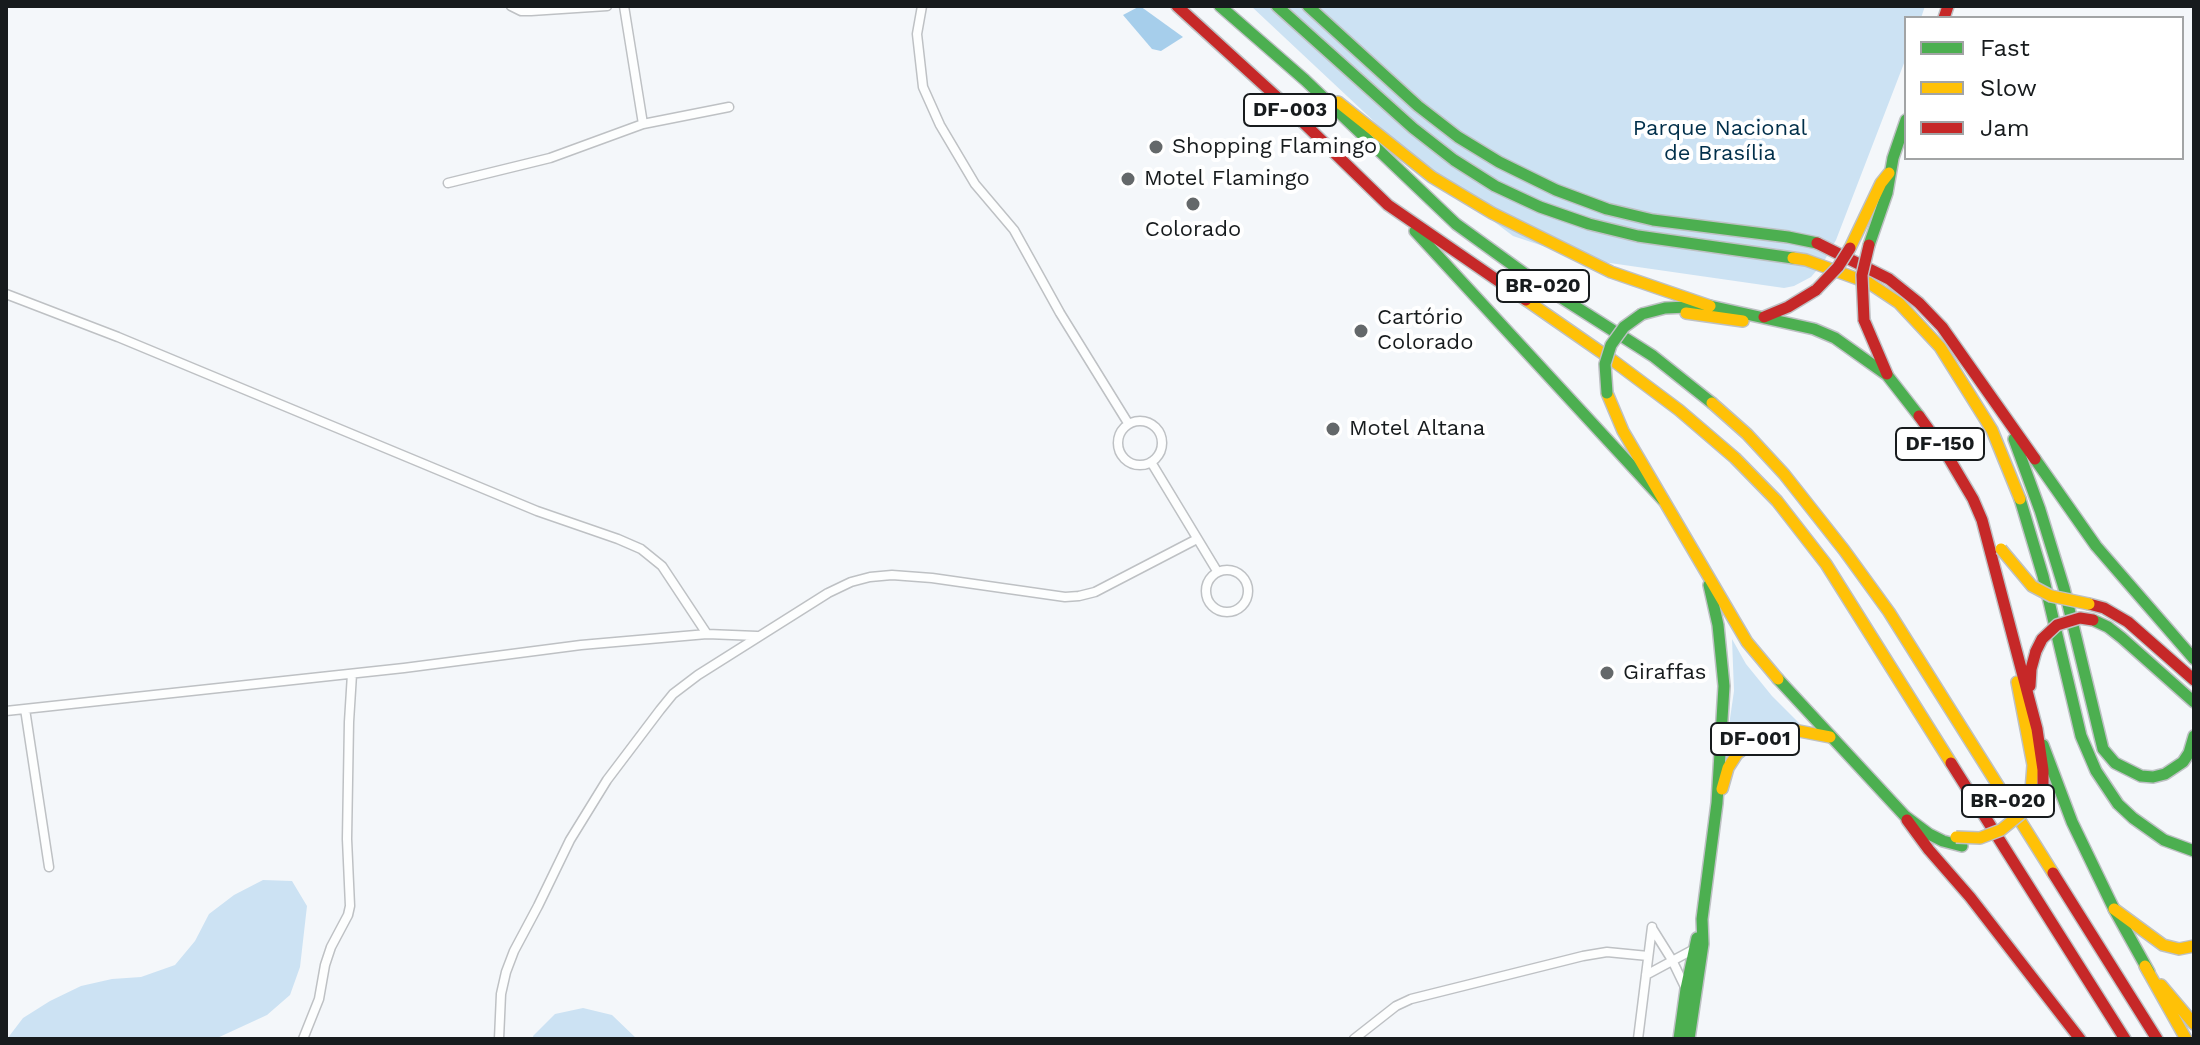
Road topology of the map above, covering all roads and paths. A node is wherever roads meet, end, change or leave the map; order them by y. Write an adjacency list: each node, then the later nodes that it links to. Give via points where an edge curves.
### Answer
1 (511, 6): 2 (street, via 531,11)
2 (607, 6)
3 (624, 6): 11 (street)
4 (922, 6): 21 (street, via 917,34 923,87 940,125 975,184 1014,230)
5 (1177, 6): 15 (main road, DF-003)
6 (1220, 6): 9 (main road, DF-003)
7 (1277, 6): 48 (main road, via 1413,128 1495,186 1540,207 1638,236 1806,260 1869,283 1899,303 1940,347 1992,430 2025,513 2081,736 2096,771 2133,818 2164,840)
8 (1308, 6): 22 (main road, via 1458,137 1556,190 1653,220 1821,244 1889,279 1942,327)
9 (1305, 80): 17 (main road, via 1432,177 1492,213 1611,272); 67 (main road, BR-020, via 1456,224 1653,356 1747,434 1784,474 1889,612)
10 (729, 107): 11 (street)
11 (643, 124): 14 (street, via 550,158)
12 (1904, 126): 13 (main road)
13 (1890, 172): 19 (main road, bridge, via 1838,267 1816,290); 20 (main road, bridge, via 1862,275 1864,320)
14 (448, 183)
15 (1402, 215): 25 (main road); 59 (main road, BR-020, via 1679,410 1777,501 1826,564)
16 (6, 294): 30 (street, via 641,549 662,566)
17 (1710, 306): 18 (main road, DF-150, via 1665,308); 19 (main road, DF-150)
18 (1645, 316): 23 (main road, via 1712,315 1826,342 1858,359); 25 (main road, bridge, via 1624,327 1605,364 1623,431)
19 (1764, 317): 20 (main road, DF-150, via 1835,338)
20 (1887, 375): 23 (main road, DF-150)
21 (1128, 423): 24 (street, via 1118,437 1121,454 1134,465); 24 (street, via 1145,421 1159,431 1162,448)
22 (2009, 424): 33 (main road, via 2096,546); 41 (main road, via 2064,588 2103,749 2115,763 2153,777 2183,762)
23 (1927, 425): 26 (main road, DF-150)
24 (1151, 462): 27 (street)
25 (1663, 500): 28 (main road)
26 (1982, 520): 32 (main road, DF-150); 35 (main road, DF-150, bridge, via 2032,586 2051,596 2104,608 2128,622)
27 (1197, 539): 29 (street); 31 (street, via 1079,596 932,578 870,577 828,593)
28 (1705, 570): 42 (main road, via 1747,642); 45 (main road, DF-001, via 1723,659)
29 (1217, 571): 29 (street, via 1206,585 1209,603 1224,612 1241,608 1248,595 1246,581 1234,570)
30 (707, 634): 31 (street); 34 (street)
31 (758, 636): 61 (street, via 673,694 607,780 570,840 510,961 501,994)
32 (2017, 651): 36 (main road, DF-150); 44 (main road)
33 (2194, 659)
34 (352, 674): 38 (street); 60 (street, via 350,906 331,947)
35 (2194, 680)
36 (2030, 701): 37 (main road, DF-150, bridge, via 2031,669 2042,639 2057,625 2080,618 2108,627); 40 (main road, DF-150)
37 (2194, 702)
38 (25, 709): 39 (street); 49 (street)
39 (6, 711)
40 (2037, 729): 44 (main road, DF-150, via 2043,770); 50 (main road, via 2072,822)
41 (2194, 736)
42 (1831, 737): 43 (main road); 45 (main road, DF-001, via 1799,731 1756,739 1732,761)
43 (1870, 778): 46 (main road); 47 (main road)
44 (2035, 794): 47 (main road, via 2030,814 2014,831 1990,842)
45 (1717, 803): 51 (main road, DF-001)
46 (1905, 816): 47 (main road, via 1943,841); 66 (main road)
47 (1959, 842)
48 (2194, 851)
49 (49, 867)
50 (2114, 909): 52 (main road, via 2163,945); 55 (main road)
51 (1698, 946): 54 (street); 57 (main road, DF-001); 65 (main road, DF-001)
52 (2194, 946)
53 (1648, 956): 54 (street, via 1652,927); 56 (street); 62 (street, via 1583,956 1411,999)
54 (1672, 960): 56 (street); 57 (street)
55 (2145, 966): 58 (main road); 68 (main road)
56 (1646, 975): 63 (street)
57 (1686, 989): 64 (main road, DF-001)
58 (2194, 1024)
59 (2124, 1038)
60 (303, 1039)
61 (499, 1039)
62 (1354, 1039)
63 (1638, 1039)
64 (1679, 1039)
65 (1689, 1039)
66 (2080, 1039)
67 (2157, 1039)
68 (2186, 1039)

